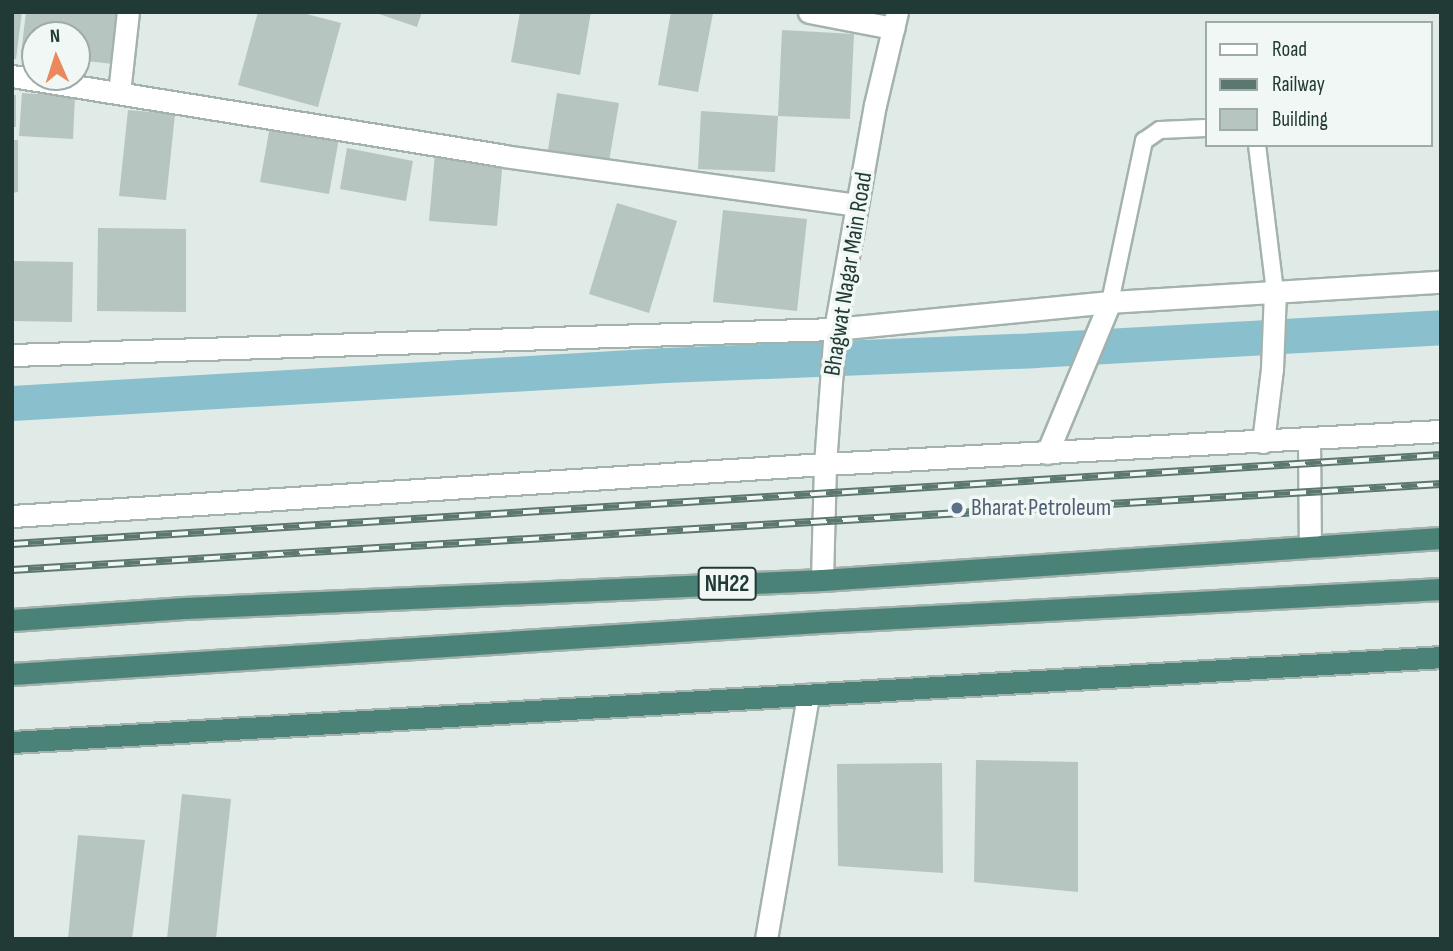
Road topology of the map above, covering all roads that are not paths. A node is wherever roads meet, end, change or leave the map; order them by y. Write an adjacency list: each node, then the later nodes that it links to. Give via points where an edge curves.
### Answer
1 (128, 12): 5 (street)
2 (809, 12): 3 (street)
3 (895, 20): 8 (street, Bhagwat Nagar Main Road)
4 (12, 76): 5 (street)
5 (119, 93): 8 (street, via 504,156)
6 (1204, 128): 11 (lane, via 1160,130 1144,141)
7 (1257, 147): 10 (lane)
8 (857, 205): 12 (street, Bhagwat Nagar Main Road)
9 (1441, 282): 10 (street)
10 (1273, 300): 11 (street); 16 (street, via 1272,369)
11 (1110, 302): 12 (street); 17 (street)
12 (834, 335): 13 (street); 18 (street, Bhagwat Nagar Main Road)
13 (12, 355)
14 (1441, 431): 15 (street)
15 (1309, 439): 16 (street); 21 (street)
16 (1263, 442): 17 (street)
17 (1047, 453): 18 (street)
18 (825, 464): 19 (street); 22 (street, Bhagwat Nagar Main Road)
19 (12, 516)
20 (1441, 538): 21 (highway, NH22)
21 (1310, 547): 22 (highway, NH22)
22 (822, 580): 24 (highway, NH22)
23 (1441, 589): 26 (highway, via 819,622)
24 (12, 620)
25 (1441, 657): 27 (highway)
26 (12, 674)
27 (808, 695): 28 (highway); 29 (street)
28 (12, 742)
29 (766, 939)

